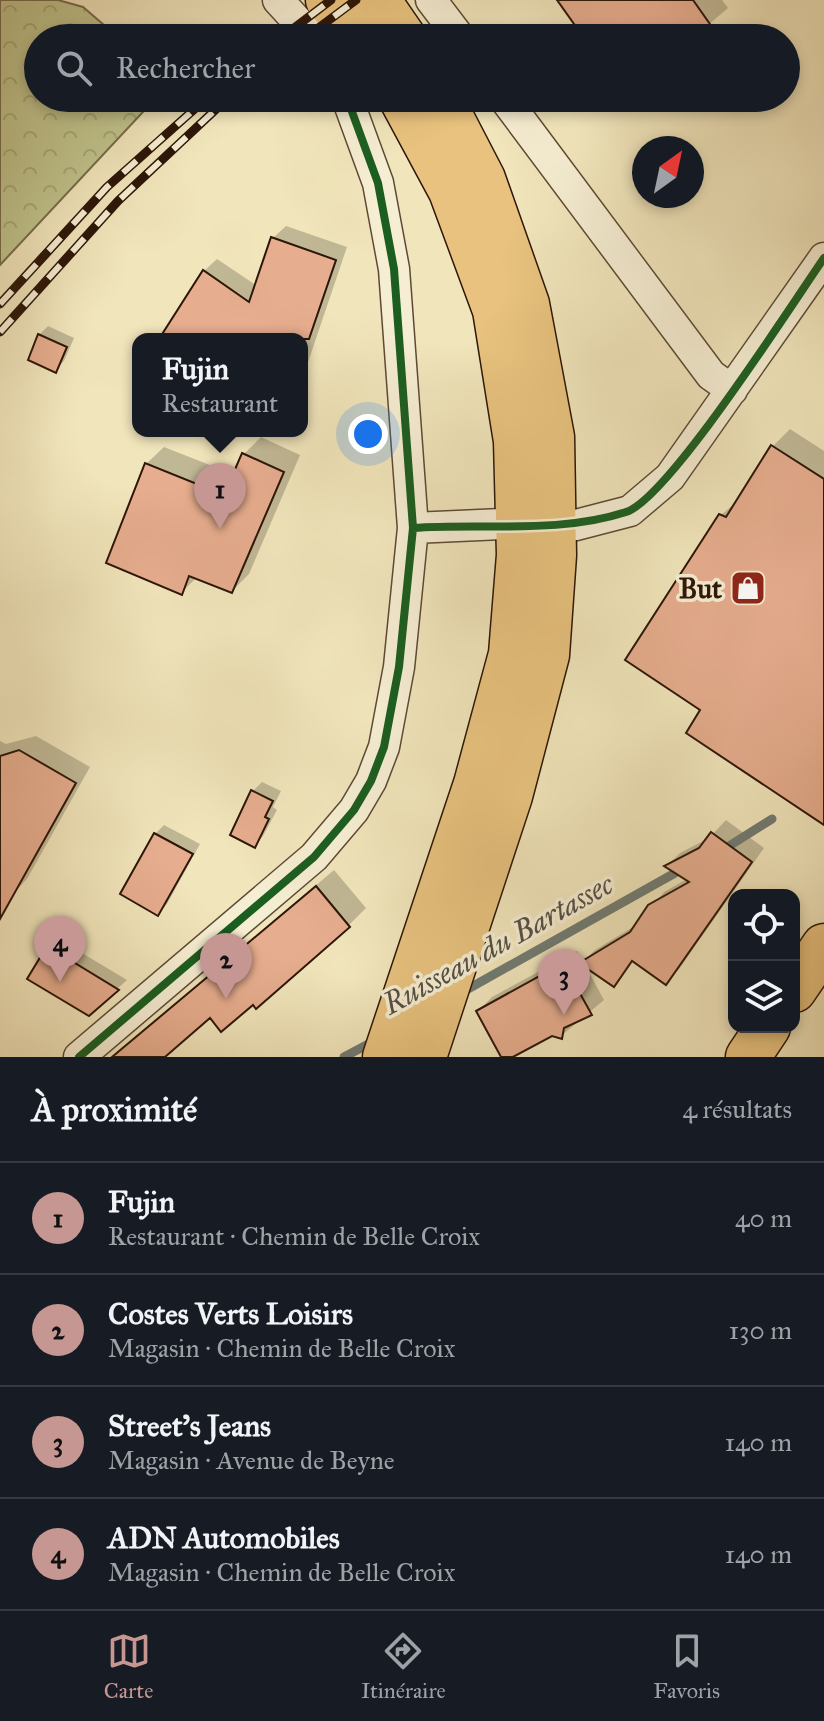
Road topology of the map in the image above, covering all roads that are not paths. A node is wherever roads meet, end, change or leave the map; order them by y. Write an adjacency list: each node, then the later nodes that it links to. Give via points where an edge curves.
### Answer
1 (278, 0): 5 (street)
2 (328, 0): 6 (main road)
3 (378, 0): 7 (main road)
4 (431, 0): 8 (street)
5 (300, 24)
6 (347, 24)
7 (394, 24)
8 (449, 24)
9 (352, 112): 17 (street, via 378,183 394,269)
10 (409, 112): 19 (main road, via 451,191 495,310 516,441 519,555 511,654)
11 (448, 112): 19 (main road, via 483,179 527,304 552,437 554,541 547,655 510,796)
12 (514, 112): 14 (street, via 711,375)
13 (824, 258): 14 (street)
14 (732, 390): 16 (street, via 670,477 630,511)
15 (502, 524): 17 (street)
16 (576, 525)
17 (413, 528): 22 (street, via 399,667 384,747 354,810 314,857)
18 (824, 946): 20 (main road)
19 (438, 947): 23 (main road); 24 (main road)
20 (800, 981)
21 (764, 1033): 25 (main road)
22 (79, 1057)
23 (385, 1057)
24 (424, 1057)
25 (748, 1057)

